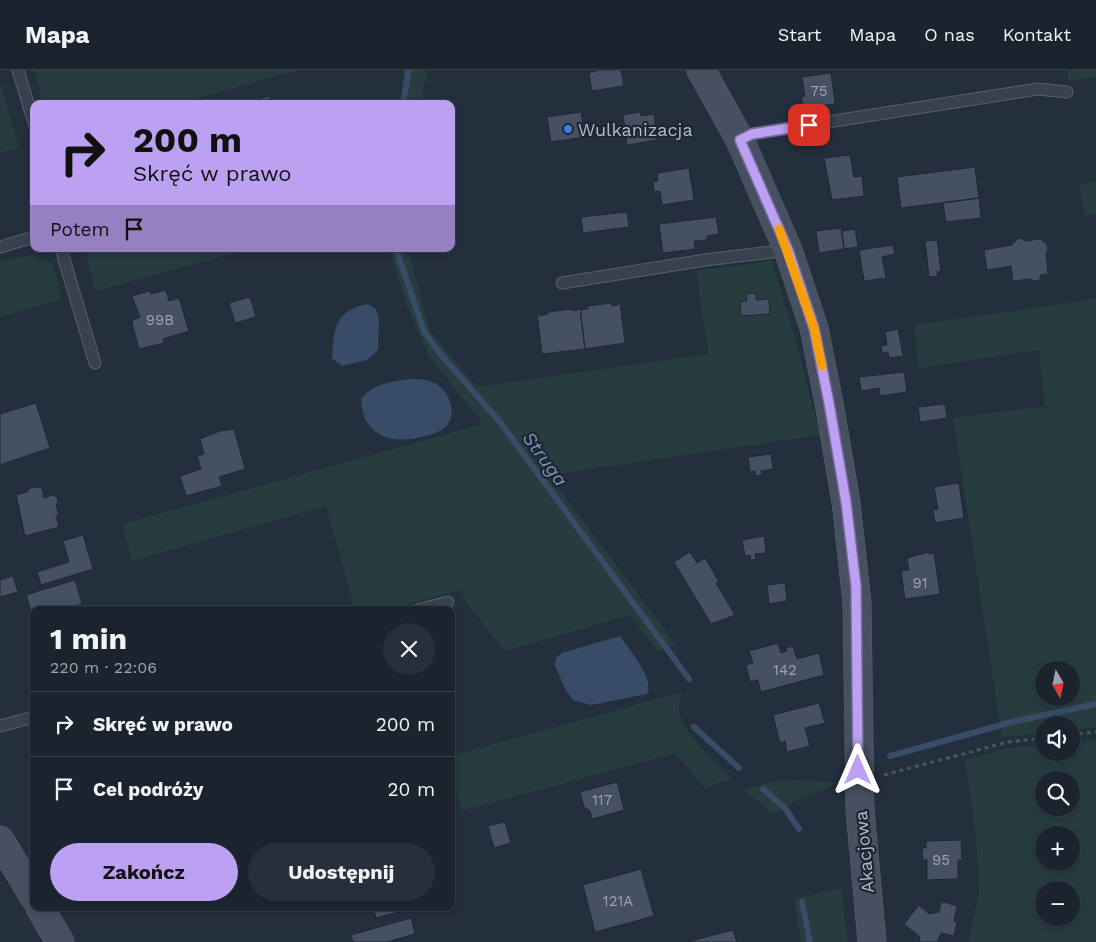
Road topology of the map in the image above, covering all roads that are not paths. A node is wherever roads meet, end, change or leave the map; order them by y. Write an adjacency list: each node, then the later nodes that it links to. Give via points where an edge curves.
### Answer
1 (18, 70): 4 (lane)
2 (701, 70): 5 (street, Akacjowa)
3 (1067, 92): 5 (lane, via 1038,89 752,134)
4 (30, 110)
5 (740, 140): 8 (street, Akacjowa)
6 (30, 238): 7 (lane)
7 (0, 247)
8 (788, 250): 10 (lane); 20 (street, Akacjowa, via 814,328 853,551 857,603 860,810)
9 (62, 252): 11 (lane)
10 (562, 283)
11 (96, 363)
12 (448, 602): 13 (lane)
13 (433, 606)
14 (30, 718): 15 (lane)
15 (0, 726)
16 (0, 840): 17 (street)
17 (30, 891)
18 (42, 911): 19 (street)
19 (60, 942)
20 (872, 942)

